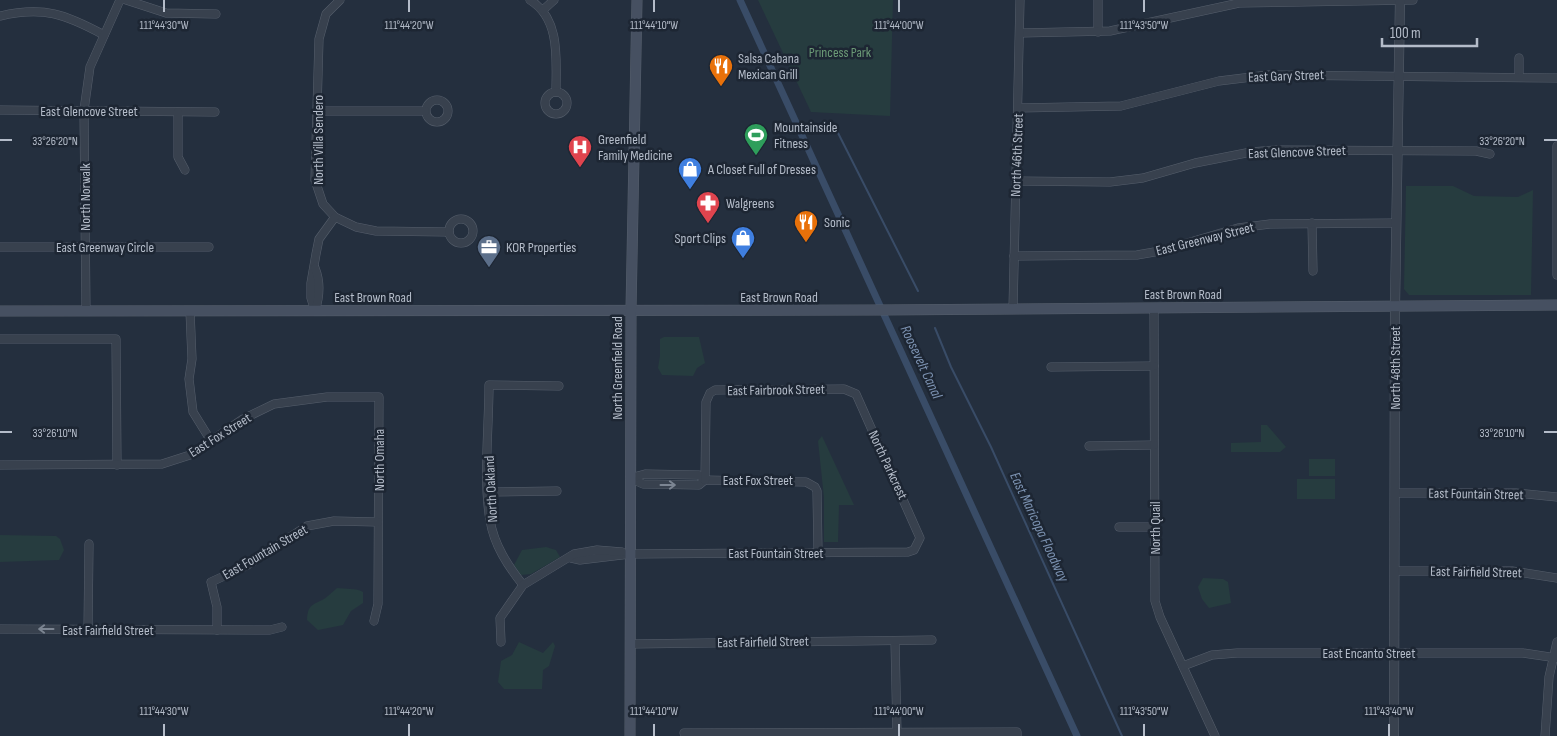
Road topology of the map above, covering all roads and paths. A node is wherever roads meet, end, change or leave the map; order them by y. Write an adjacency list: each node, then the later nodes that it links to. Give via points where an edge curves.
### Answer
1 (120, 0): 16 (street, North Norwalk)
2 (126, 0): 12 (street, via 166,12)
3 (530, 0): 11 (street)
4 (554, 0): 11 (street)
5 (637, 0): 50 (main road, North Greenfield Road)
6 (1020, 0): 15 (street, North 46th Street)
7 (1098, 0): 14 (street)
8 (1400, 0): 9 (street); 14 (street, via 1240,3); 18 (street, North 48th Street)
9 (1413, 0)
10 (334, 1): 25 (street, North Villa Sendero, via 326,14 319,39)
11 (543, 10): 21 (street, via 556,46)
12 (216, 14)
13 (0, 16): 16 (street, via 56,12)
14 (1098, 32): 15 (street)
15 (1020, 34): 22 (street, North 46th Street)
16 (104, 35): 24 (street, North Norwalk, via 90,67)
17 (1519, 58): 19 (street)
18 (1399, 75): 19 (street, East Gary Street); 22 (street, East Gary Street, via 1268,75 1219,81 1121,106); 30 (street, North 48th Street)
19 (1519, 77): 20 (street, East Gary Street)
20 (1557, 78)
21 (556, 92)
22 (1018, 108): 33 (street, North 46th Street)
23 (0, 110): 24 (street, East Glencove Street)
24 (84, 110): 27 (street, East Glencove Street); 42 (street, North Norwalk)
25 (317, 111): 26 (street); 35 (street, North Villa Sendero, via 315,180 323,204)
26 (425, 111)
27 (178, 112): 28 (street, East Glencove Street); 32 (street, via 178,157)
28 (215, 112)
29 (1557, 146): 34 (street)
30 (1398, 150): 31 (street, East Glencove Street, via 1476,150); 33 (street, East Glencove Street, via 1251,152 1143,178 1110,182); 36 (street, North 48th Street)
31 (1490, 154)
32 (185, 170)
33 (1016, 181): 43 (street, North 46th Street)
34 (1557, 188): 39 (street)
35 (335, 217): 38 (street, via 356,227 376,231); 54 (street, via 319,239 315,268 319,278 319,298)
36 (1396, 223): 37 (street, East Greenway Street); 47 (street, North 48th Street)
37 (1312, 224): 43 (street, East Greenway Street, via 1238,228 1137,255); 44 (street)
38 (449, 232)
39 (1556, 233): 45 (street)
40 (1, 247): 42 (street, East Greenway Circle)
41 (209, 247): 42 (street, East Greenway Circle)
42 (86, 248): 52 (street, North Norwalk)
43 (1014, 256): 49 (street, North 46th Street)
44 (1313, 271)
45 (1557, 275)
46 (1557, 305): 47 (main road, East Brown Road)
47 (1395, 306): 48 (main road, East Brown Road); 72 (street, North 48th Street)
48 (1154, 308): 49 (main road, East Brown Road); 56 (street, North Quail)
49 (1013, 309): 50 (main road, East Brown Road)
50 (631, 310): 54 (main road, East Brown Road); 67 (main road, North Greenfield Road)
51 (0, 311): 52 (main road, East Brown Road)
52 (86, 311): 53 (main road, East Brown Road)
53 (190, 311): 54 (main road, East Brown Road); 61 (street, via 192,359 189,379 193,412)
54 (315, 311)
55 (0, 339): 65 (street, via 116,338)
56 (1154, 366): 57 (street); 62 (street, North Quail)
57 (1051, 367)
58 (560, 386): 71 (street, North Oakland, via 489,385)
59 (848, 390): 68 (street, East Fairbrook Street, via 715,390 706,397); 78 (street, North Parkcrest, via 856,394 919,530)
60 (379, 397): 61 (street, East Fox Street, via 327,397 274,404 242,419); 74 (street, North Omaha)
61 (210, 441): 65 (street, East Fox Street, via 190,455 162,464)
62 (1154, 445): 63 (street); 76 (street, North Quail)
63 (1089, 446)
64 (0, 465): 65 (street, East Fox Street)
65 (117, 465)
66 (684, 474): 67 (street, East Fox Street, via 645,474); 68 (street, East Fox Street, via 699,475); 69 (street)
67 (630, 478): 69 (street, East Fox Street, one-way to 69, via 643,484); 80 (main road, North Greenfield Road)
68 (705, 480): 69 (street, East Fox Street, via 699,485); 79 (street, East Fox Street, via 801,480 811,484 818,491)
69 (684, 485)
70 (558, 491): 71 (street)
71 (488, 492): 83 (street, North Oakland, via 490,521 500,551)
72 (1396, 493): 73 (street, East Fountain Street, via 1516,493); 81 (street, North 48th Street)
73 (1557, 497)
74 (378, 522): 84 (street, North Omaha, via 378,604); 88 (street, East Fountain Street, via 307,526 246,566 212,582)
75 (1119, 526): 76 (street)
76 (1154, 526): 96 (street, North Quail, via 1155,600)
77 (89, 544): 87 (street)
78 (918, 544): 79 (street, East Fountain Street, via 908,552)
79 (818, 552): 80 (street, East Fountain Street)
80 (630, 554): 83 (street, East Fountain Street, via 590,554 580,560 571,558 546,569); 93 (main road, North Greenfield Road)
81 (1395, 571): 82 (street, East Fairfield Street, via 1512,571); 94 (street, North 48th Street)
82 (1557, 578)
83 (523, 585): 91 (street, via 500,618)
84 (374, 622)
85 (282, 627): 88 (street, East Fairfield Street)
86 (0, 629): 87 (street, East Fairfield Street, one-way to 86)
87 (88, 630): 88 (street, East Fairfield Street)
88 (217, 630)
89 (932, 640): 90 (street, East Fairfield Street)
90 (895, 641): 93 (street, East Fairfield Street); 98 (street)
91 (501, 642)
92 (1557, 642): 95 (street)
93 (630, 644): 101 (main road, North Greenfield Road)
94 (1395, 652): 95 (street, East Encanto Street, via 1523,653); 96 (street, East Encanto Street, via 1237,653 1212,655); 103 (street, North 48th Street)
95 (1555, 657): 104 (street, via 1546,704)
96 (1183, 666): 102 (street, North Quail)
97 (684, 733): 100 (street)
98 (897, 733): 99 (street); 100 (street)
99 (1017, 734)
100 (793, 735)
101 (630, 736)
102 (1215, 736)
103 (1394, 736)
104 (1545, 736)

